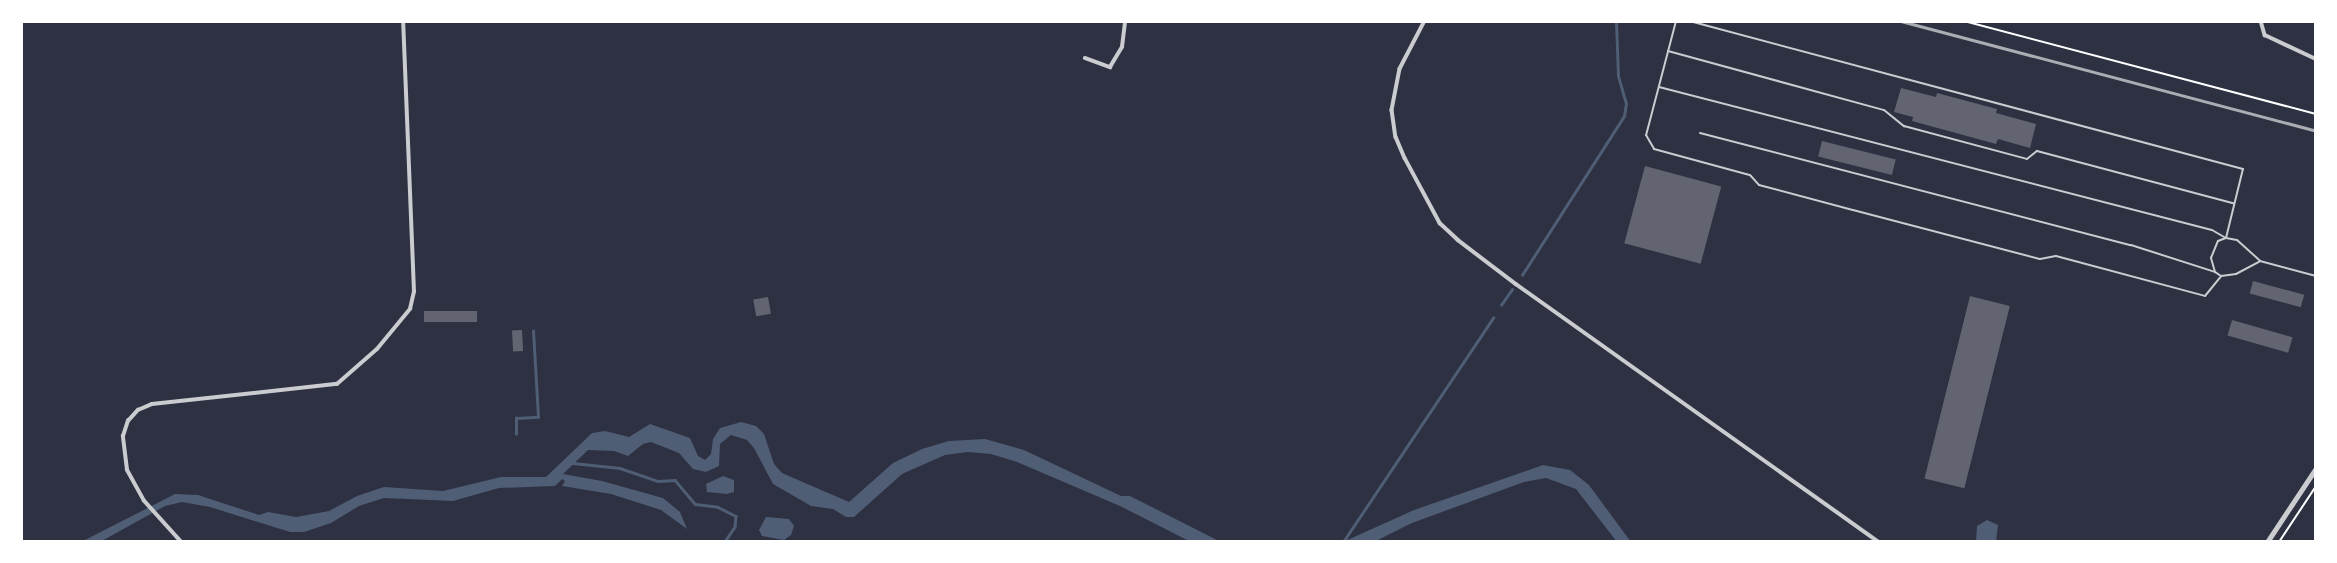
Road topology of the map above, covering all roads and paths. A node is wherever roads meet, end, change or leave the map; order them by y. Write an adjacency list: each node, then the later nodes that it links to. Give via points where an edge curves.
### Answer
1 (403, 21): 22 (street, via 414,292 407,316 337,384 152,404 138,410 123,436 127,470 144,500)
2 (1125, 21): 9 (street, via 1122,47 1110,67)
3 (1425, 21): 23 (street, via 1400,69 1392,110 1396,137 1440,223 1516,284)
4 (1676, 21): 8 (lane)
5 (1689, 21): 14 (lane, via 2243,169)
6 (1964, 21): 12 (path)
7 (2261, 21): 10 (street, via 2264,36)
8 (1668, 51): 11 (lane); 14 (lane, via 1884,110 1904,126 2027,159 2037,151)
9 (1085, 58)
10 (2316, 59)
11 (1658, 87): 15 (lane); 18 (lane, via 1646,135 1649,145 1750,175 1759,185 2040,259 2056,256 2205,296)
12 (2316, 114)
13 (1700, 133): 17 (lane, via 2091,234)
14 (2234, 203): 15 (lane)
15 (2226, 237): 16 (lane, via 2238,240); 17 (lane, via 2215,246 2211,258)
16 (2260, 261): 18 (lane, via 2236,274); 19 (lane)
17 (2215, 272): 18 (lane)
18 (2221, 276)
19 (2316, 276)
20 (2316, 468): 24 (street)
21 (2316, 486): 25 (path)
22 (181, 542)
23 (1879, 542)
24 (2267, 542)
25 (2280, 542)

